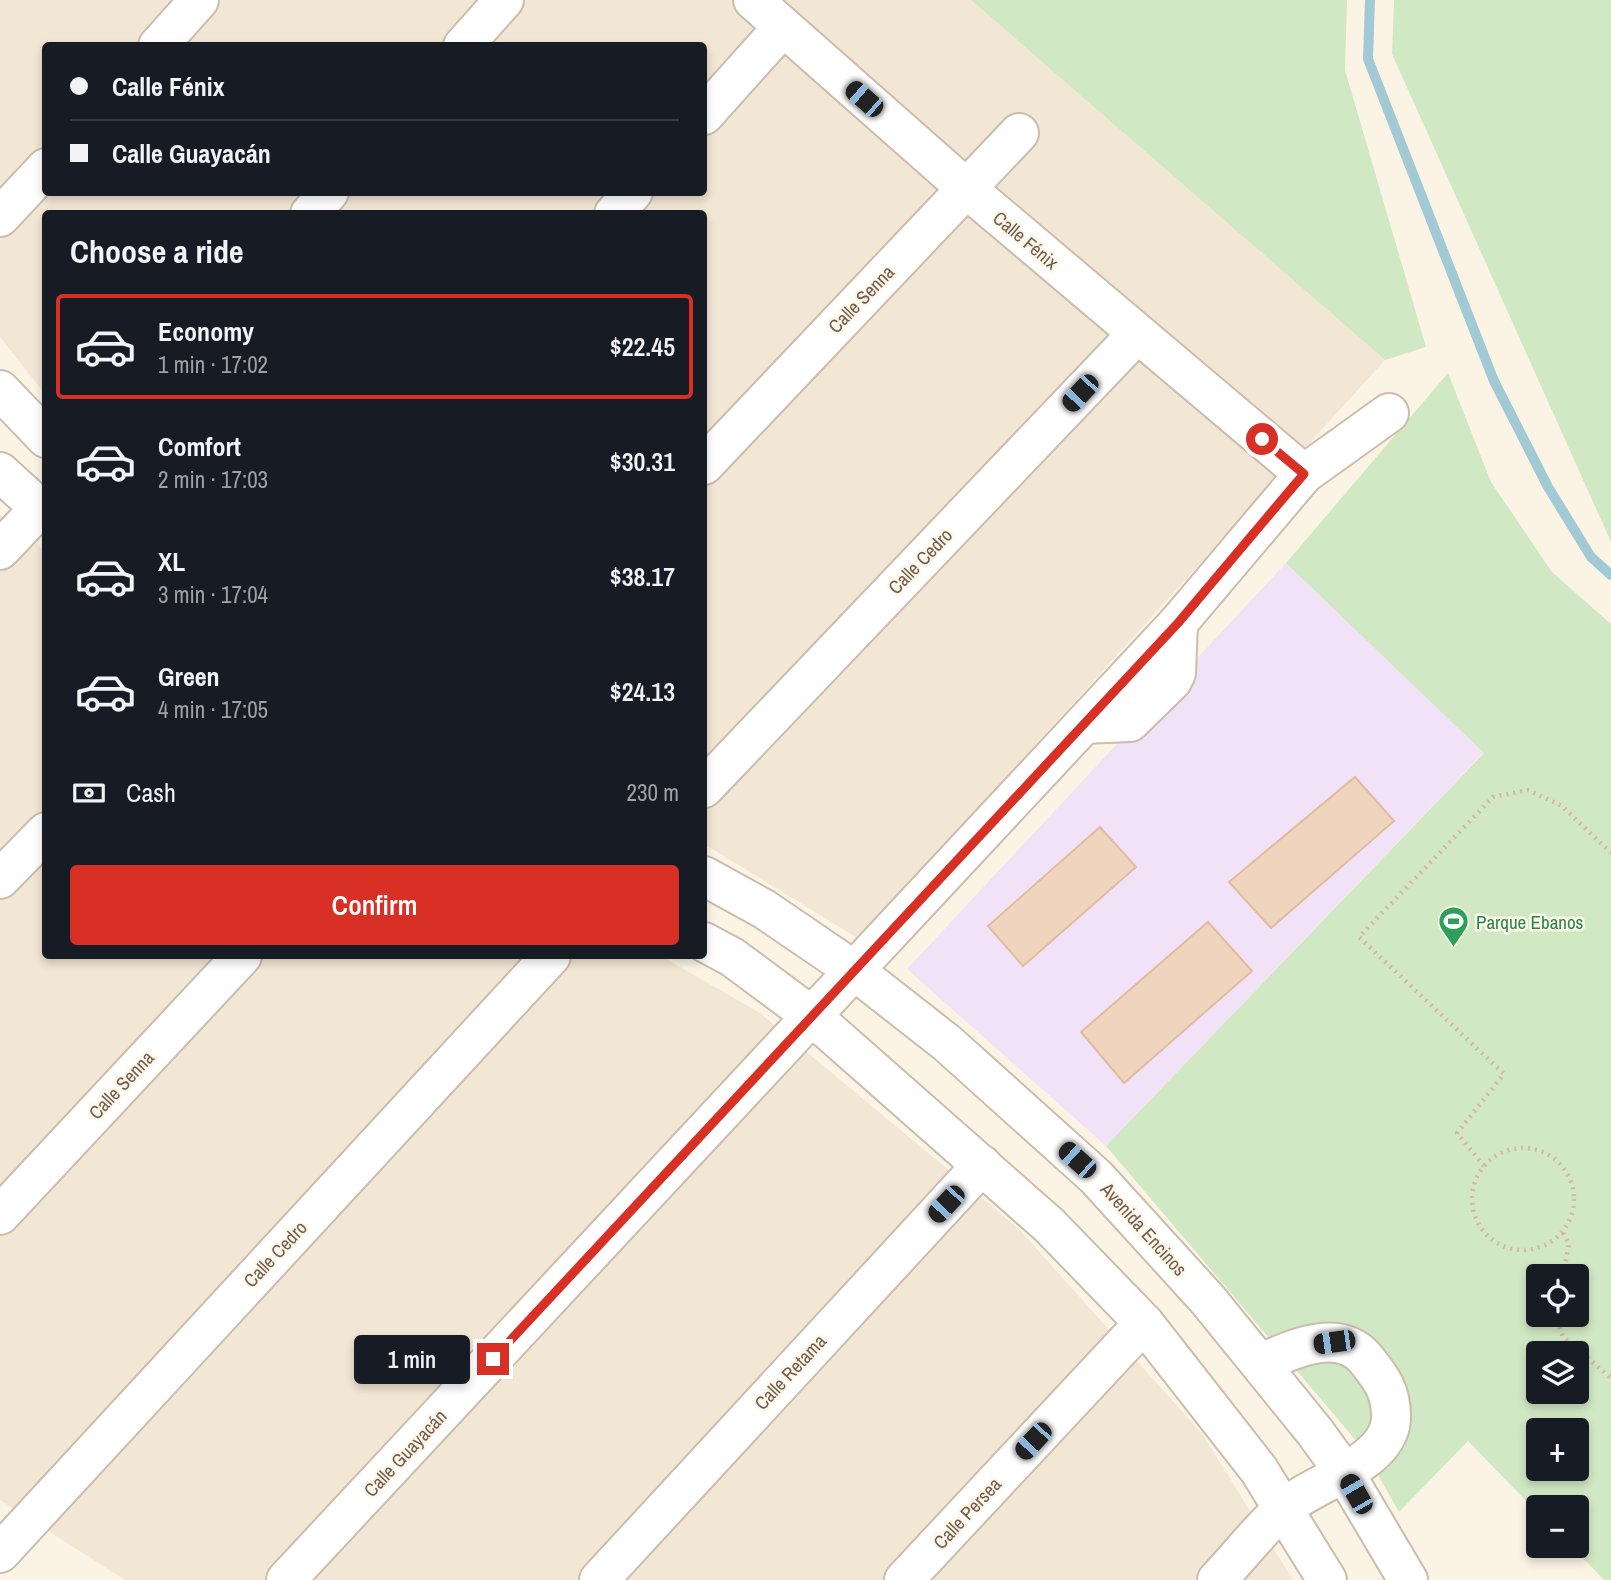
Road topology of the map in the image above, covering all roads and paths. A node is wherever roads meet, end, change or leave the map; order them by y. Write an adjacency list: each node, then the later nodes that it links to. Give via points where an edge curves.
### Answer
1 (199, 0): 5 (street)
2 (504, 0): 6 (street)
3 (753, 0): 4 (street, Calle Fénix)
4 (783, 27): 7 (street); 10 (street, Calle Fénix)
5 (162, 42)
6 (467, 42)
7 (707, 112)
8 (1019, 133): 10 (street, Calle Senna)
9 (42, 172): 15 (street)
10 (967, 189): 16 (street, Calle Fénix); 20 (street, Calle Senna)
11 (326, 196): 13 (street)
12 (630, 196): 14 (street)
13 (313, 210)
14 (618, 210)
15 (0, 217)
16 (1137, 334): 22 (street, Calle Fénix); 26 (street, Calle Cedro)
17 (0, 390): 19 (street)
18 (1389, 413): 22 (street, Calle Guayacán)
19 (42, 434)
20 (707, 462)
21 (0, 472): 23 (street)
22 (1304, 474): 34 (street, Calle Guayacán, via 1178,623)
23 (42, 510)
24 (42, 512): 25 (street)
25 (0, 551)
26 (707, 785)
27 (42, 836): 30 (street)
28 (1611, 853): 37 (path, via 1562,806 1528,790 1493,797 1359,937 1504,1074 1457,1133)
29 (707, 878): 34 (street, Avenida Encinos, via 764,909)
30 (0, 879)
31 (707, 944): 35 (street)
32 (239, 959): 38 (street, Calle Senna)
33 (548, 959): 47 (street, Calle Cedro)
34 (855, 971): 35 (street, Calle Guayacán); 43 (street, Avenida Encinos, via 947,1044 1096,1177)
35 (813, 1017): 36 (street); 50 (street, Calle Guayacán)
36 (982, 1165): 41 (street, via 1049,1225); 51 (street, Calle Retama)
37 (1484, 1166): 39 (path, via 1512,1149 1536,1150 1557,1160 1573,1188 1571,1219); 39 (path, via 1475,1182 1474,1217 1497,1244 1532,1250)
38 (0, 1215)
39 (1563, 1233): 40 (path, via 1569,1244)
40 (1565, 1264)
41 (1144, 1323): 46 (street); 52 (street, Calle Persea)
42 (1560, 1327): 44 (path, via 1563,1337)
43 (1261, 1363): 45 (street, Avenida Encinos); 45 (street, via 1302,1346 1334,1342 1358,1351 1381,1377 1392,1403 1390,1431 1373,1454)
44 (1611, 1378)
45 (1344, 1472): 46 (street); 55 (street, Avenida Encinos)
46 (1284, 1508): 53 (street); 54 (street)
47 (0, 1553)
48 (0, 1568): 49 (street)
49 (19, 1580)
50 (286, 1580)
51 (598, 1580)
52 (904, 1580)
53 (1217, 1580)
54 (1327, 1580)
55 (1408, 1580)

